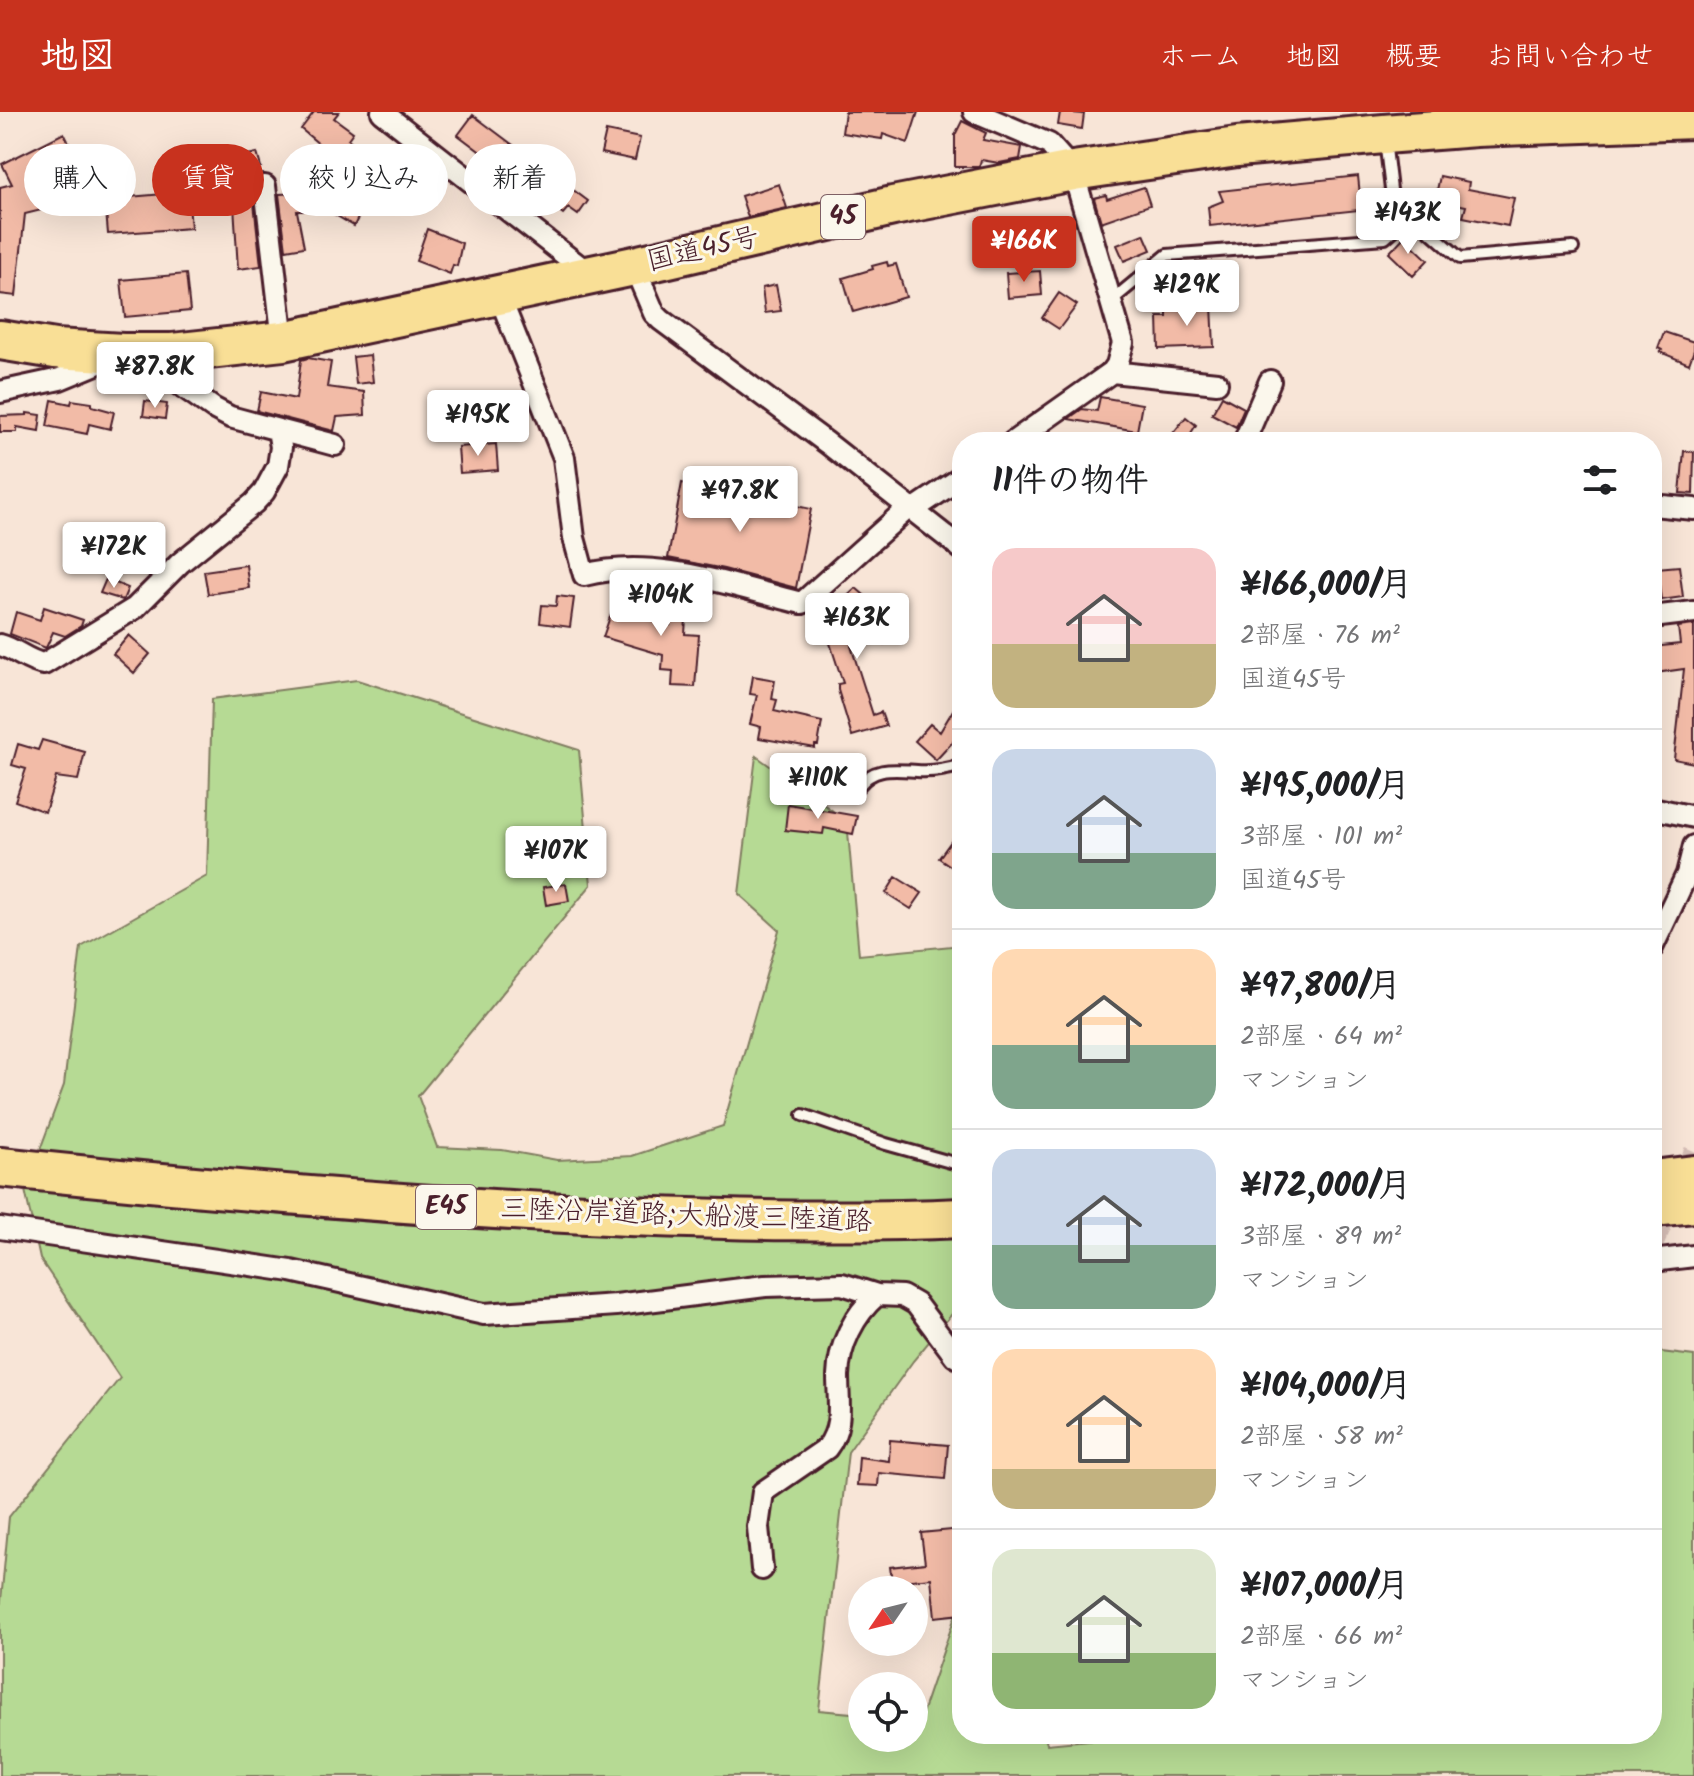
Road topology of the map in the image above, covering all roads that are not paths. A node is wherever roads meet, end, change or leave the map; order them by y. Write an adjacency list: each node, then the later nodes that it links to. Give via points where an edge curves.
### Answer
1 (382, 112): 11 (street)
2 (974, 112): 4 (street)
3 (1694, 119): 5 (highway, 国道45号 / 45)
4 (1024, 122): 6 (street)
5 (1384, 134): 6 (highway, 国道45号 / 45, via 1237,147); 8 (lane, via 1392,198)
6 (1073, 171): 10 (highway, 国道45号 / 45); 13 (street)
7 (265, 186): 15 (street)
8 (1411, 215): 9 (lane, via 1460,258); 13 (lane, via 1385,238 1167,255)
9 (1573, 248)
10 (634, 266): 11 (highway, 国道45号 / 45); 27 (street, via 654,313)
11 (592, 276): 12 (highway, 国道45号 / 45)
12 (499, 295): 15 (highway, 国道45号 / 45); 27 (street, via 564,462 584,575 656,568 802,603)
13 (1110, 301): 17 (street, via 1123,343)
14 (0, 340): 16 (highway, 国道45号 / 45)
15 (283, 341): 16 (highway, 国道45号 / 45)
16 (123, 353): 20 (street, via 60,379); 23 (street, via 213,408)
17 (1117, 364): 19 (street); 21 (street)
18 (1270, 381): 22 (street)
19 (1217, 383)
20 (0, 392)
21 (1026, 432)
22 (1248, 432)
23 (280, 439): 24 (street); 32 (street, via 278,466 264,492 135,608 44,664)
24 (335, 445)
25 (952, 483): 27 (street)
26 (1662, 506): 28 (street)
27 (911, 509): 29 (street)
28 (1694, 509)
29 (952, 541)
30 (1694, 612): 31 (street)
31 (1662, 616)
32 (0, 645)
33 (952, 767): 34 (lane, via 919,772 893,768 866,776)
34 (859, 786)
35 (1662, 810): 36 (street)
36 (1694, 817)
37 (1694, 846): 38 (street)
38 (1662, 927)
39 (803, 1115): 40 (lane)
40 (952, 1162)
41 (0, 1167): 46 (highway, 三陸沿岸道路;大船渡三陸道路 / E45, via 502,1211)
42 (1694, 1175): 43 (highway)
43 (1662, 1179)
44 (1694, 1203): 49 (highway)
45 (952, 1218): 46 (highway, 三陸沿岸道路;大船渡三陸道路 / E45)
46 (893, 1221): 47 (highway, 三陸沿岸道路;大船渡三陸道路 / E45)
47 (952, 1224)
48 (0, 1228): 52 (street, via 291,1271 484,1314 616,1305 765,1286 842,1284)
49 (1662, 1234)
50 (1662, 1246): 51 (street)
51 (1694, 1256)
52 (877, 1295): 53 (street, via 902,1296 916,1304); 54 (street, via 861,1309 846,1338 838,1372 835,1438 763,1492 758,1527)
53 (952, 1352)
54 (762, 1569)

